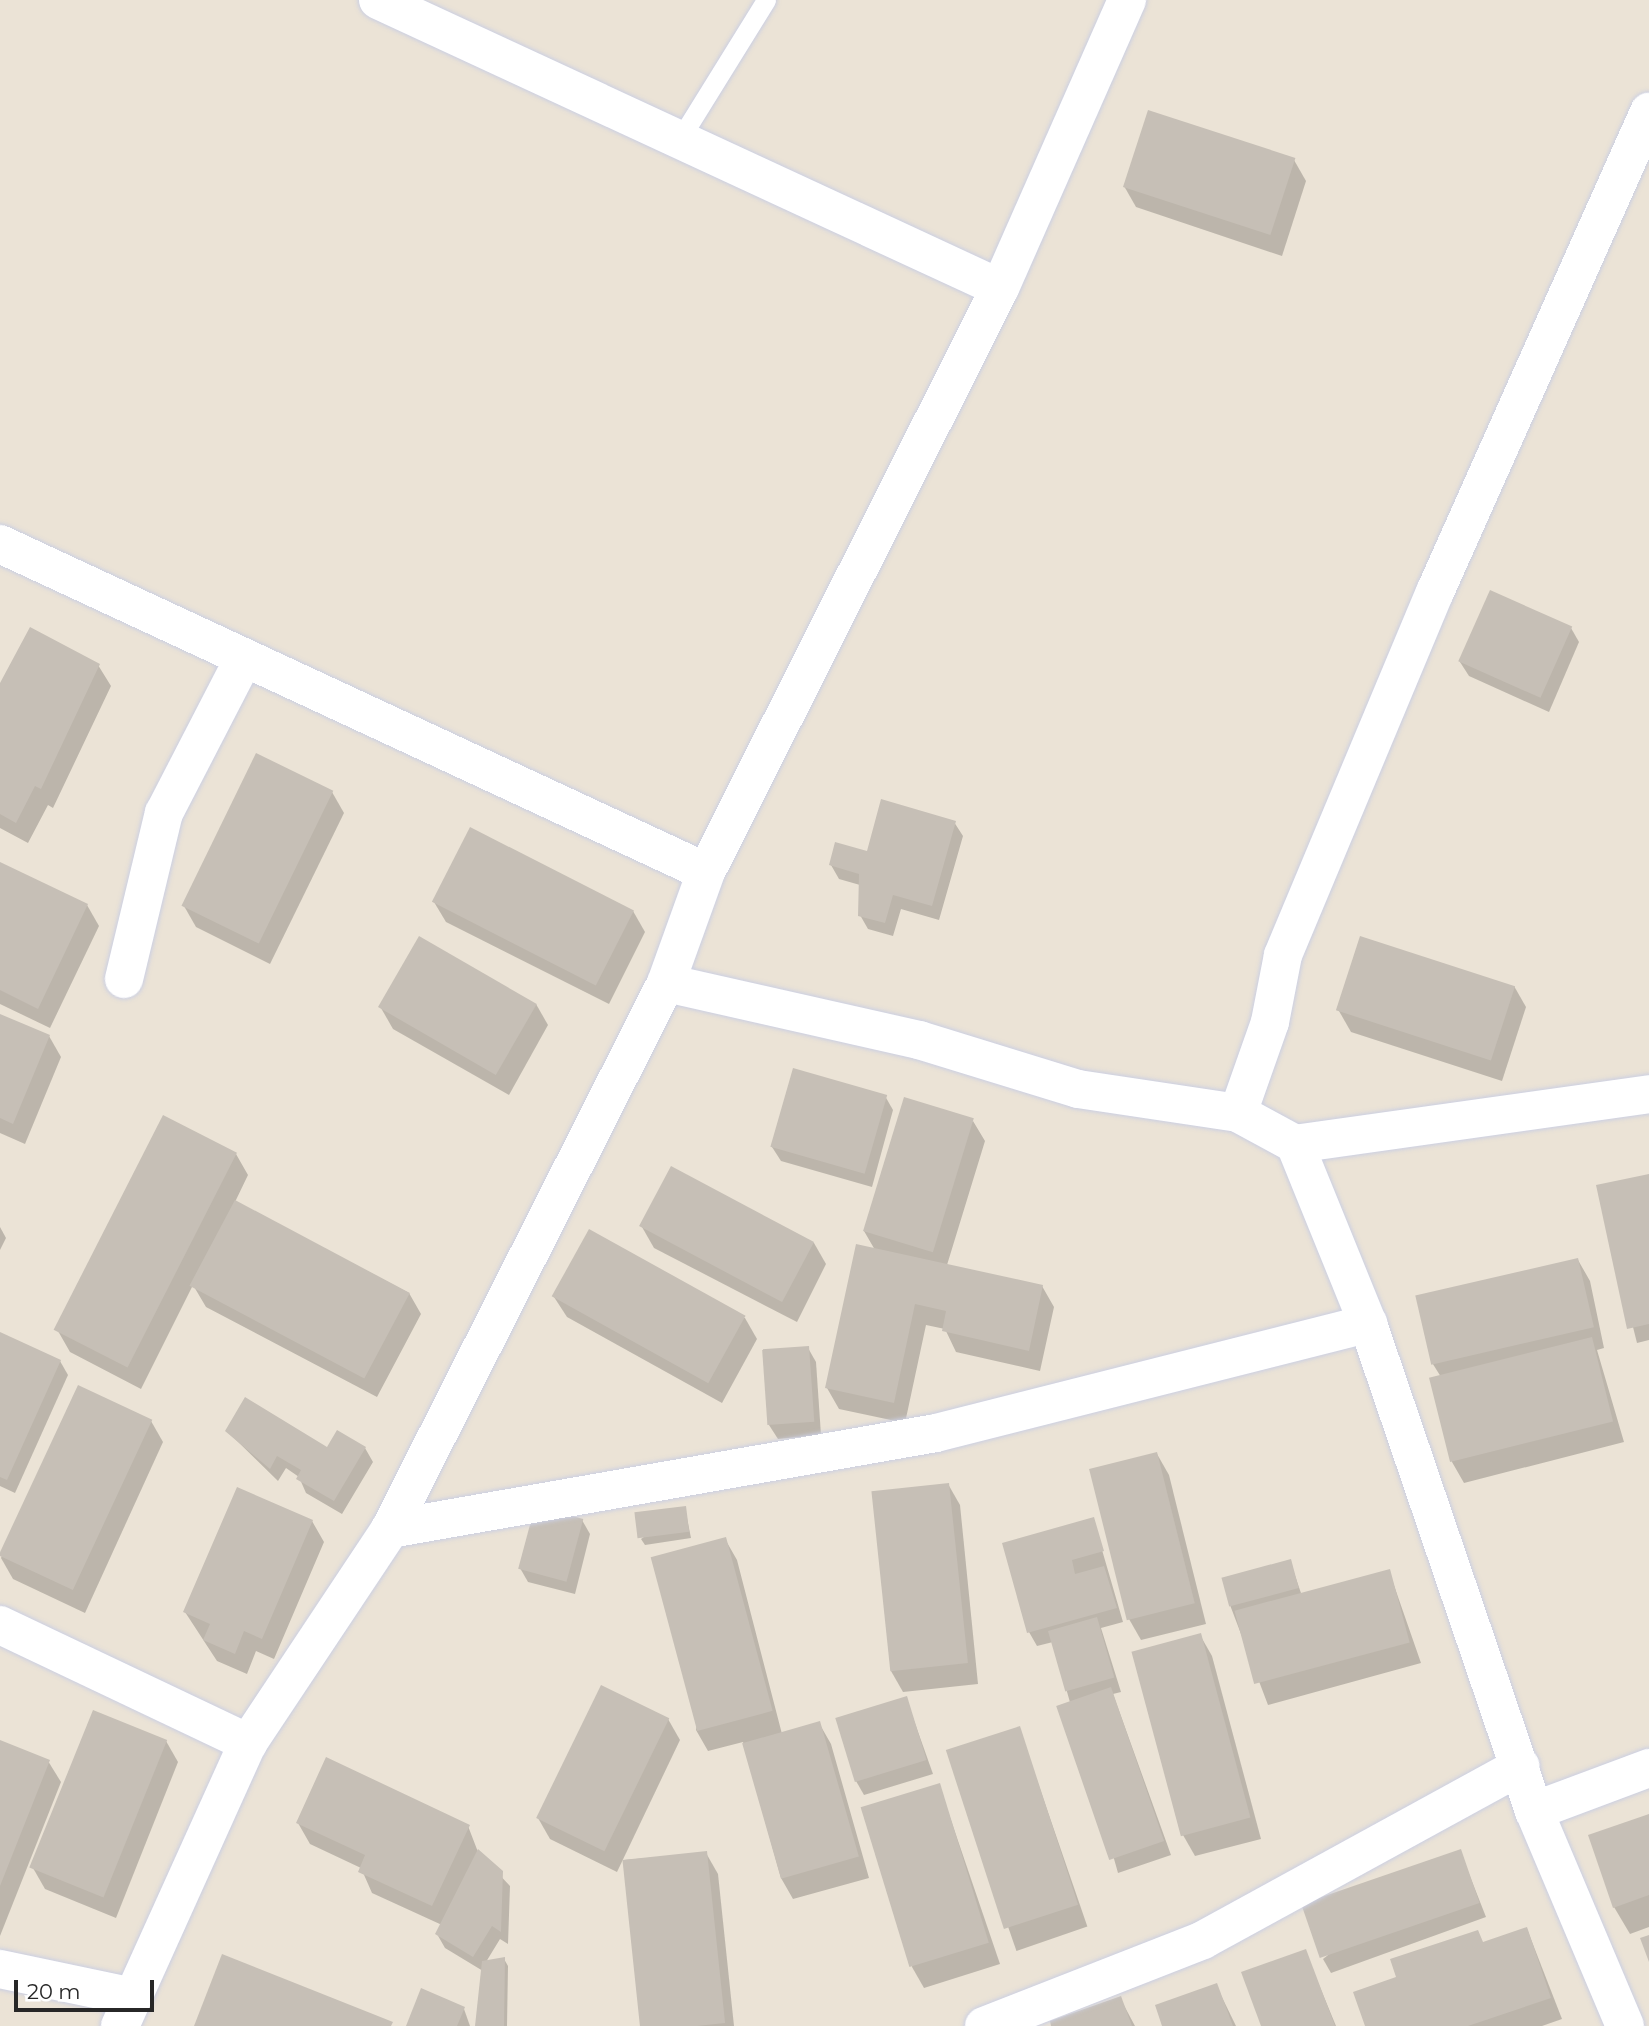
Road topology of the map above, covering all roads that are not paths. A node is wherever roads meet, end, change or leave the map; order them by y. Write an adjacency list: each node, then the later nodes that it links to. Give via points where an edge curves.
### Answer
1 (378, 0): 5 (street)
2 (766, 0): 5 (lane)
3 (1127, 0): 6 (street)
4 (1649, 112): 13 (street, via 1435,592 1283,955 1270,1022)
5 (678, 142): 6 (street)
6 (1000, 288): 9 (street)
7 (0, 544): 8 (street)
8 (244, 658): 9 (street); 10 (street, via 164,813)
9 (706, 872): 11 (street)
10 (124, 979)
11 (666, 983): 13 (street, via 919,1040 1078,1089); 16 (street)
12 (1649, 1094): 14 (street)
13 (1238, 1113): 14 (street)
14 (1295, 1144): 15 (street)
15 (1368, 1324): 16 (street, via 936,1433); 19 (street)
16 (390, 1530): 18 (street)
17 (0, 1625): 18 (street)
18 (248, 1744): 23 (street)
19 (1521, 1766): 21 (street); 24 (street, via 1203,1940)
20 (1649, 1768): 21 (street)
21 (1534, 1811): 25 (street)
22 (0, 1969): 23 (street)
23 (127, 2011)
24 (984, 2026)
25 (1625, 2026)

